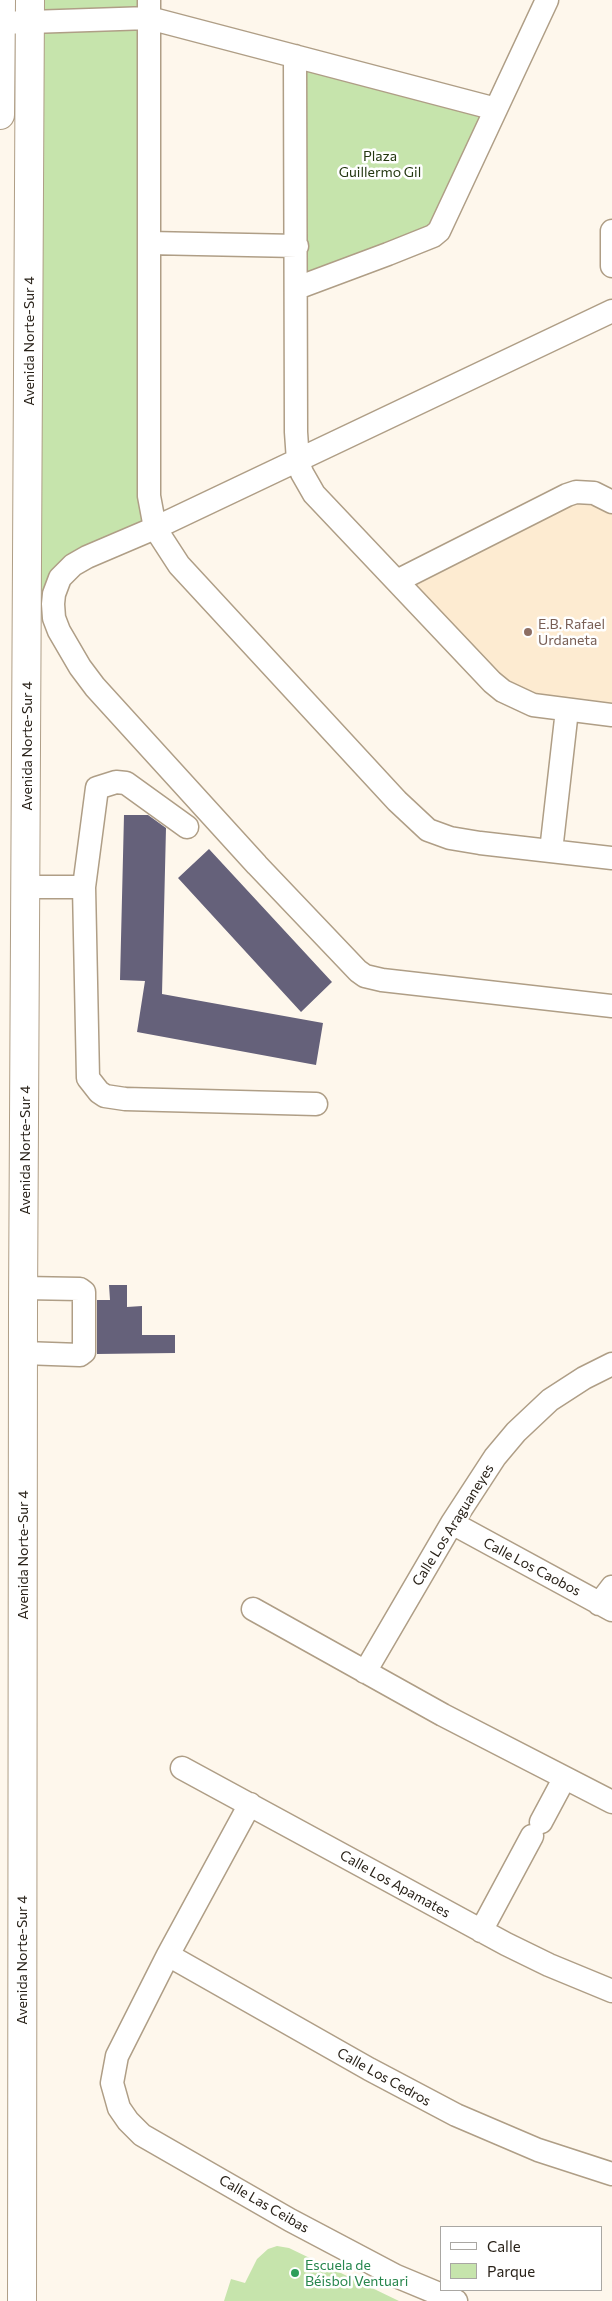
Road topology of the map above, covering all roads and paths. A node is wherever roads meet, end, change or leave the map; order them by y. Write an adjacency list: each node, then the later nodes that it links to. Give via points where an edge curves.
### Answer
1 (548, 0): 7 (street)
2 (149, 9): 3 (street); 5 (street); 10 (street)
3 (30, 22): 4 (street); 20 (main road, Avenida Norte-Sur 4)
4 (1, 28): 6 (main road)
5 (295, 56): 7 (street); 11 (street)
6 (0, 87): 8 (main road)
7 (496, 109): 13 (street, via 439,231)
8 (0, 115)
9 (612, 231): 12 (street)
10 (149, 243): 11 (street); 17 (street, via 150,496)
11 (296, 246): 13 (street)
12 (612, 266)
13 (297, 288): 15 (street)
14 (612, 311): 15 (street)
15 (298, 461): 17 (street); 18 (street, via 314,494)
16 (612, 502): 18 (street, via 589,493 567,495)
17 (155, 528): 19 (street, via 87,557 65,572); 24 (street, via 179,565 419,824 450,838)
18 (397, 581): 21 (street, via 503,691 533,705)
19 (57, 586): 20 (street); 28 (street, via 54,618 80,667 257,865 358,971 382,980)
20 (28, 596): 26 (main road, Avenida Norte-Sur 4)
21 (567, 710): 22 (street); 24 (street)
22 (612, 715)
23 (187, 828): 27 (street, via 126,783 116,782 97,788)
24 (550, 851): 25 (street)
25 (612, 858)
26 (26, 887): 27 (street); 30 (main road, Avenida Norte-Sur 4)
27 (84, 887): 29 (street, via 88,1078 99,1092 125,1099)
28 (612, 1006)
29 (316, 1104)
30 (24, 1288): 31 (main road, Avenida Norte-Sur 4); 31 (street, via 80,1289 84,1292 84,1352 80,1355)
31 (24, 1353): 45 (main road, Avenida Norte-Sur 4)
32 (612, 1364): 33 (street, Calle Los Araguaneyes, via 564,1389 535,1412 495,1457)
33 (452, 1523): 34 (street, Calle Los Caobos); 36 (street, Calle Los Araguaneyes)
34 (608, 1600)
35 (253, 1609): 36 (street)
36 (365, 1672): 38 (street)
37 (182, 1768): 40 (street, Calle Los Apamates)
38 (564, 1779): 39 (street); 41 (street)
39 (612, 1802)
40 (250, 1804): 41 (street, Calle Los Apamates); 42 (street)
41 (481, 1931): 43 (street, Calle Los Apamates, via 549,1965)
42 (168, 1955): 44 (street, Calle Los Cedros, via 456,2115 538,2150); 46 (street, Calle Las Ceibas, via 126,2036 113,2069 112,2083 119,2108 128,2121 142,2135 354,2256)
43 (612, 1991)
44 (612, 2174)
45 (22, 2301)
46 (456, 2301)

